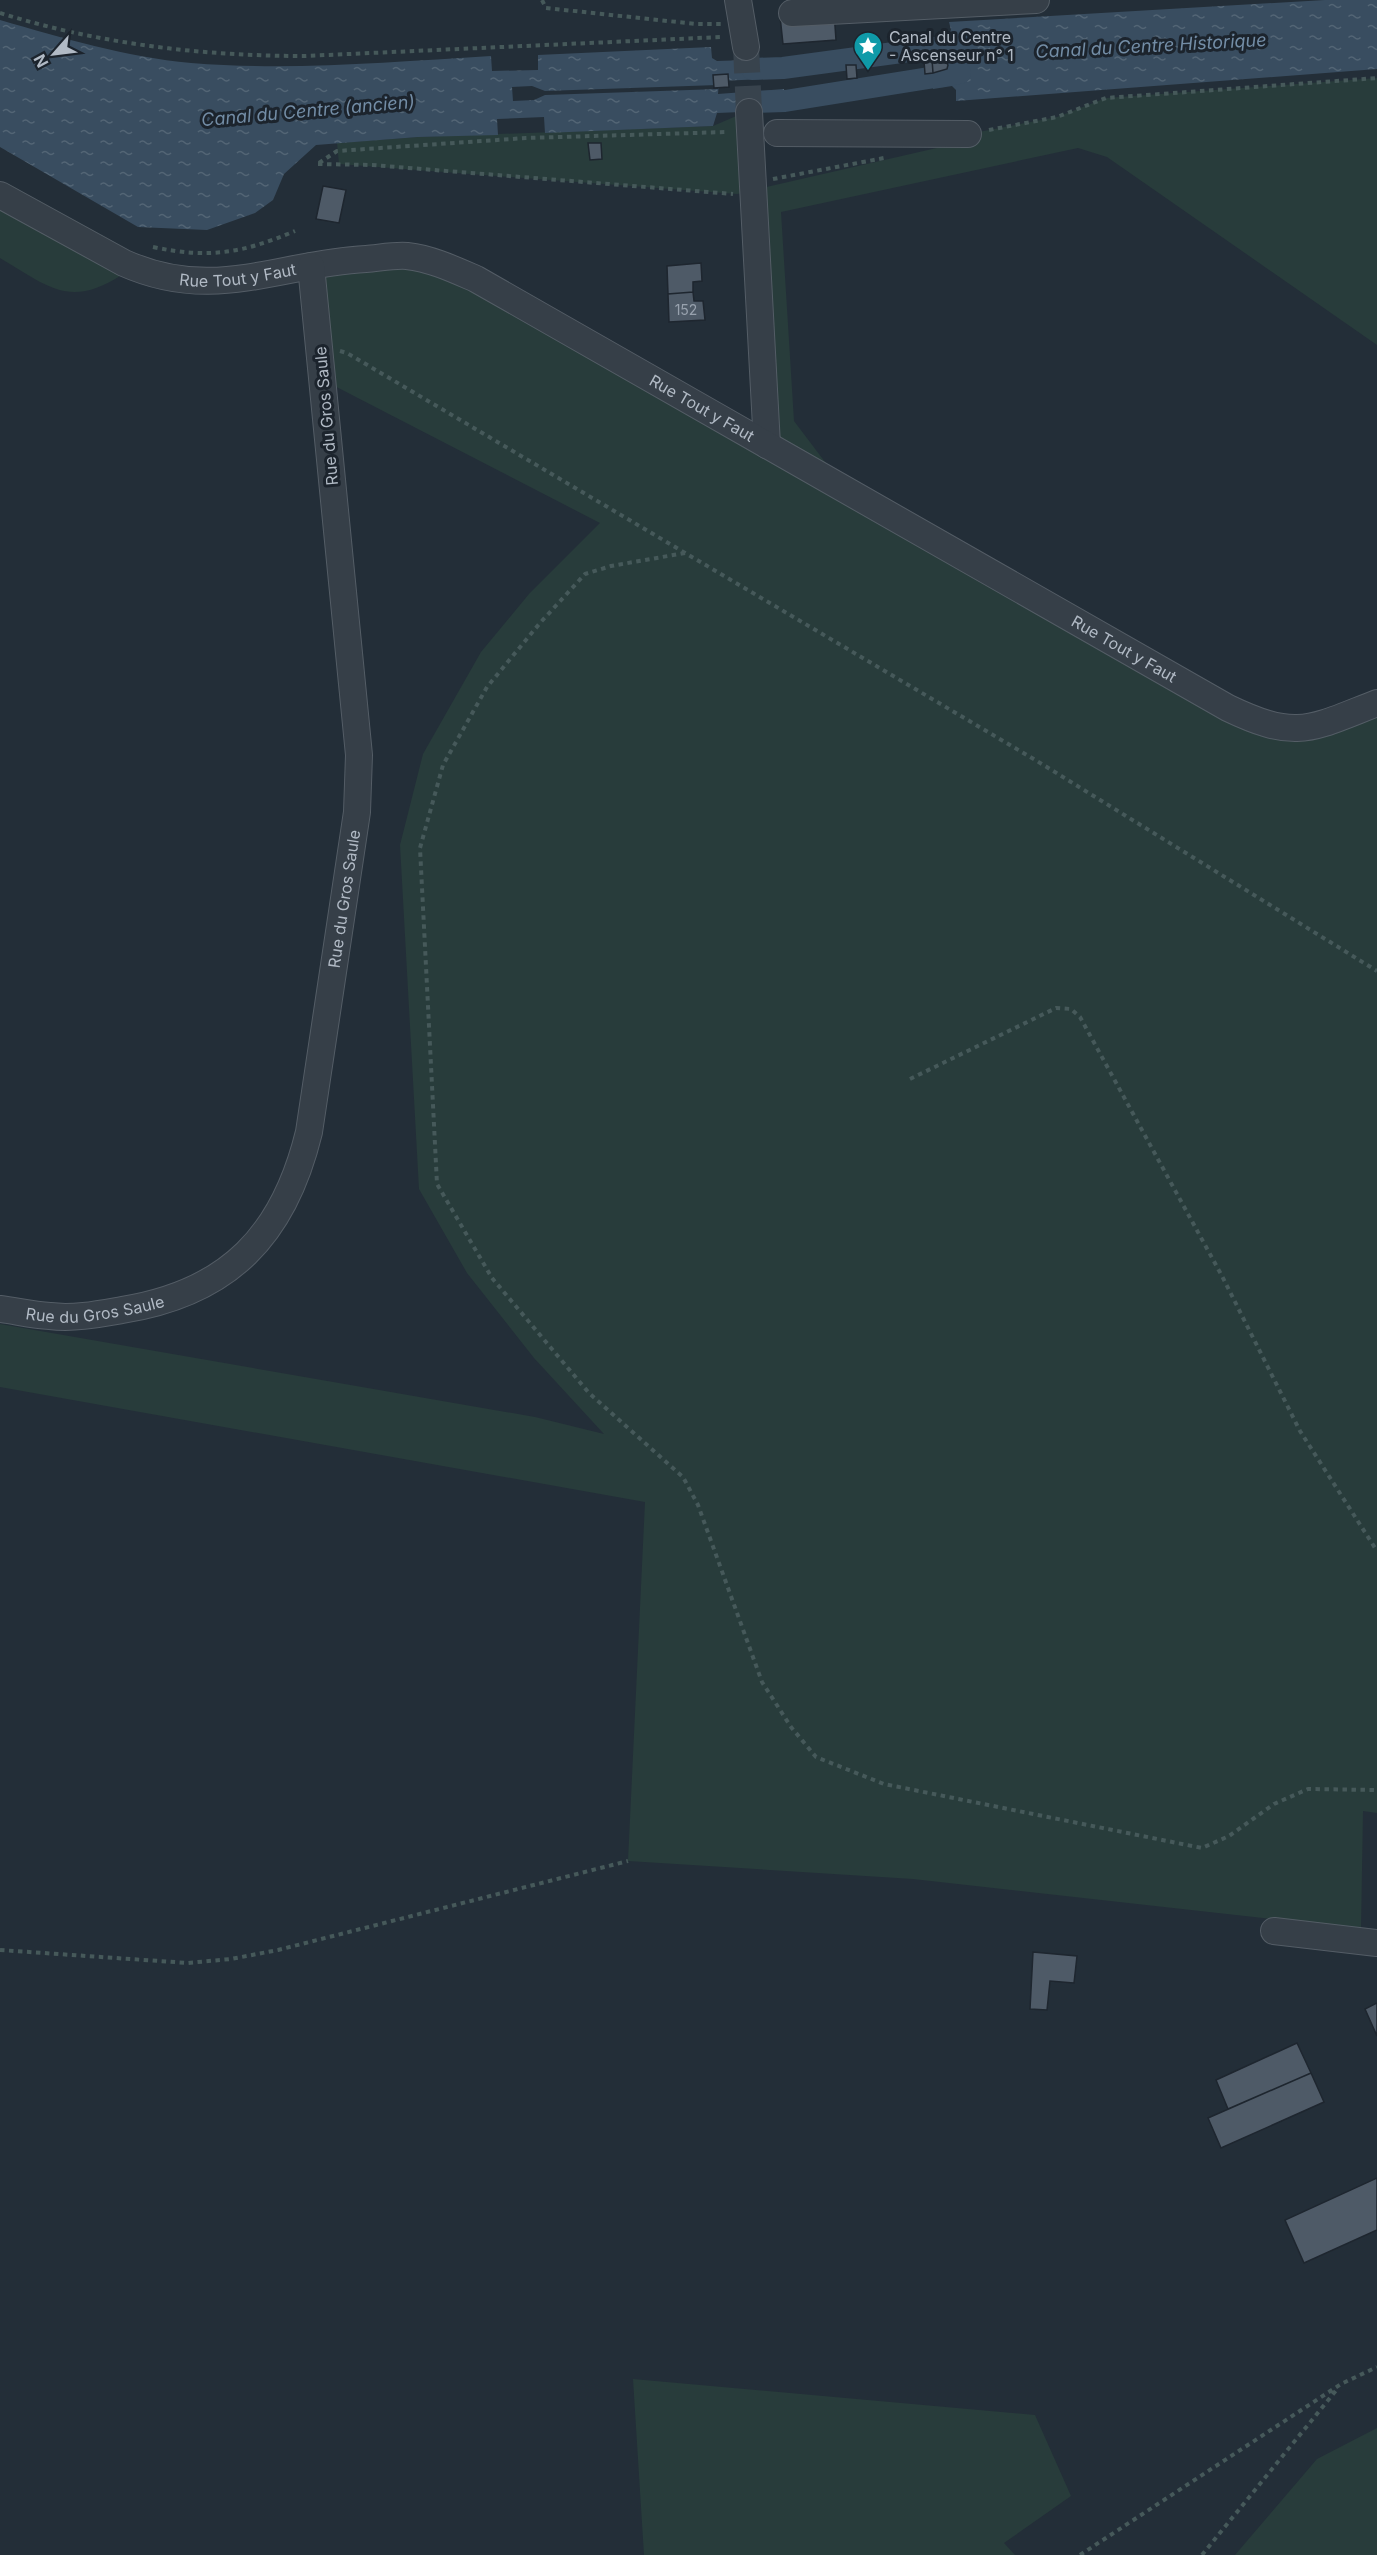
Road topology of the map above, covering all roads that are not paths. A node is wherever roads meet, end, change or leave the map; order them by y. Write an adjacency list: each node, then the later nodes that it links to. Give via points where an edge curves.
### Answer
1 (738, 0): 4 (street)
2 (1036, 0): 3 (street)
3 (792, 14)
4 (746, 47)
5 (742, 122): 10 (street, via 752,190)
6 (777, 134): 7 (street)
7 (968, 134)
8 (0, 195): 9 (street, Rue Tout y Faut, via 124,263 166,278 201,282 237,280)
9 (311, 266): 10 (street, Rue Tout y Faut, via 405,256 437,262 476,279); 12 (street, Rue du Gros Saule, via 359,755 357,812 309,1132 300,1169 285,1204 264,1235 238,1261 192,1291 153,1305 87,1316)
10 (766, 445): 11 (street, Rue Tout y Faut, via 1259,723 1294,730 1315,728)
11 (1377, 703)
12 (0, 1309)
13 (1274, 1931): 14 (street)
14 (1377, 1943)

